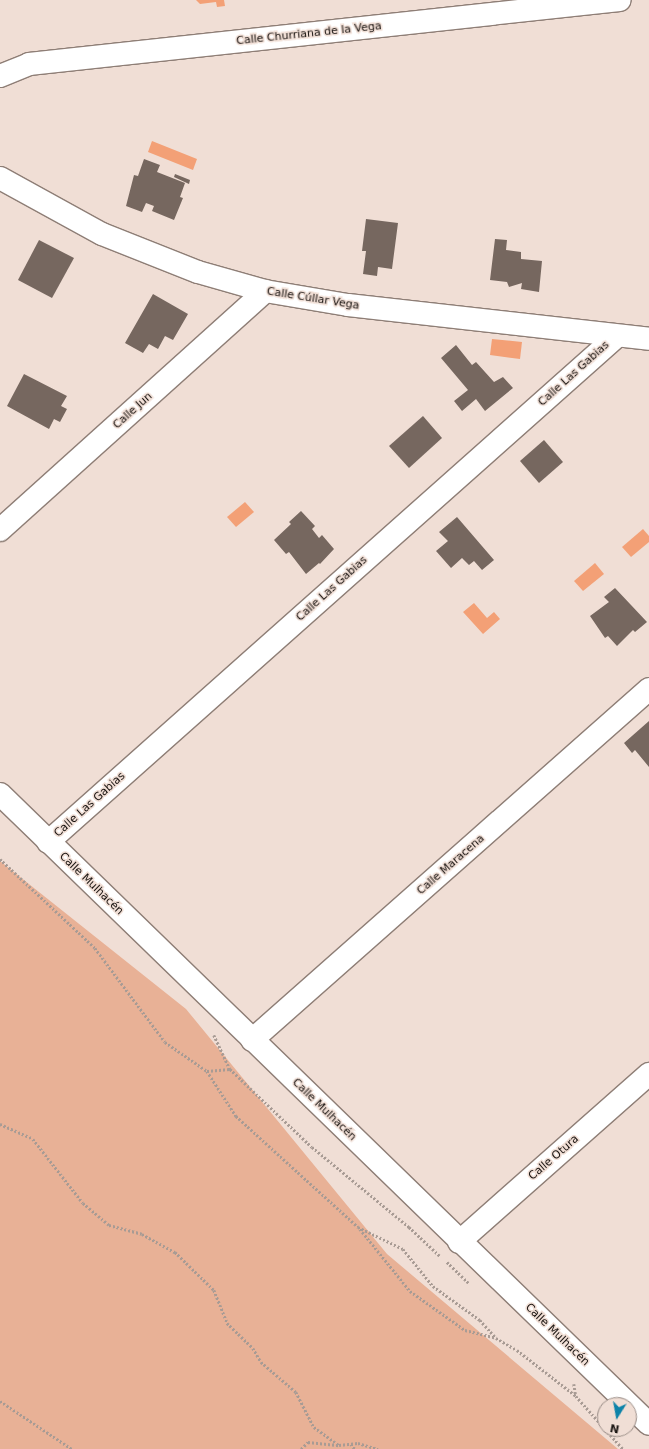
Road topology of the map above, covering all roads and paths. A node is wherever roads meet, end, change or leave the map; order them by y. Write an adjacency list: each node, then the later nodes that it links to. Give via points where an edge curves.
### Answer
1 (620, 0): 2 (street, Calle Churriana de la Vega, via 29,64)
2 (0, 76)
3 (0, 178): 4 (street, Calle Cúllar Vega, via 102,234 198,272)
4 (265, 292): 5 (street, Calle Cúllar Vega, via 348,305); 7 (street, Calle Jun)
5 (616, 337): 6 (street, Calle Cúllar Vega); 10 (street, Calle Las Gabias)
6 (649, 339)
7 (0, 530)
8 (649, 689): 13 (street, Calle Maracena)
9 (0, 794): 10 (street, Calle Mulhacén)
10 (48, 842): 13 (street, Calle Mulhacén)
11 (0, 859): 15 (path, via 95,948 165,1042)
12 (213, 1034): 14 (path)
13 (252, 1040): 19 (street, Calle Mulhacén)
14 (230, 1069): 15 (path); 20 (path, via 312,1147 409,1227)
15 (207, 1071): 18 (path, via 236,1116)
16 (649, 1074): 19 (street, Calle Otura)
17 (0, 1124): 27 (path, via 33,1139 83,1203 109,1225 142,1234 175,1252 214,1290 227,1323 253,1348 261,1362 296,1392 314,1427)
18 (358, 1227): 21 (path, via 403,1249 432,1286 480,1320); 21 (path, via 410,1291 465,1330)
19 (459, 1242): 25 (street, Calle Mulhacén)
20 (472, 1287)
21 (496, 1338): 23 (path, via 517,1350)
22 (574, 1380): 23 (path)
23 (576, 1396): 32 (path)
24 (0, 1400): 28 (path)
25 (649, 1424)
26 (351, 1444): 27 (path); 30 (path); 31 (path)
27 (339, 1445): 29 (path, via 308,1442)
28 (72, 1449)
29 (301, 1449)
30 (355, 1449)
31 (378, 1449)
32 (623, 1449)

